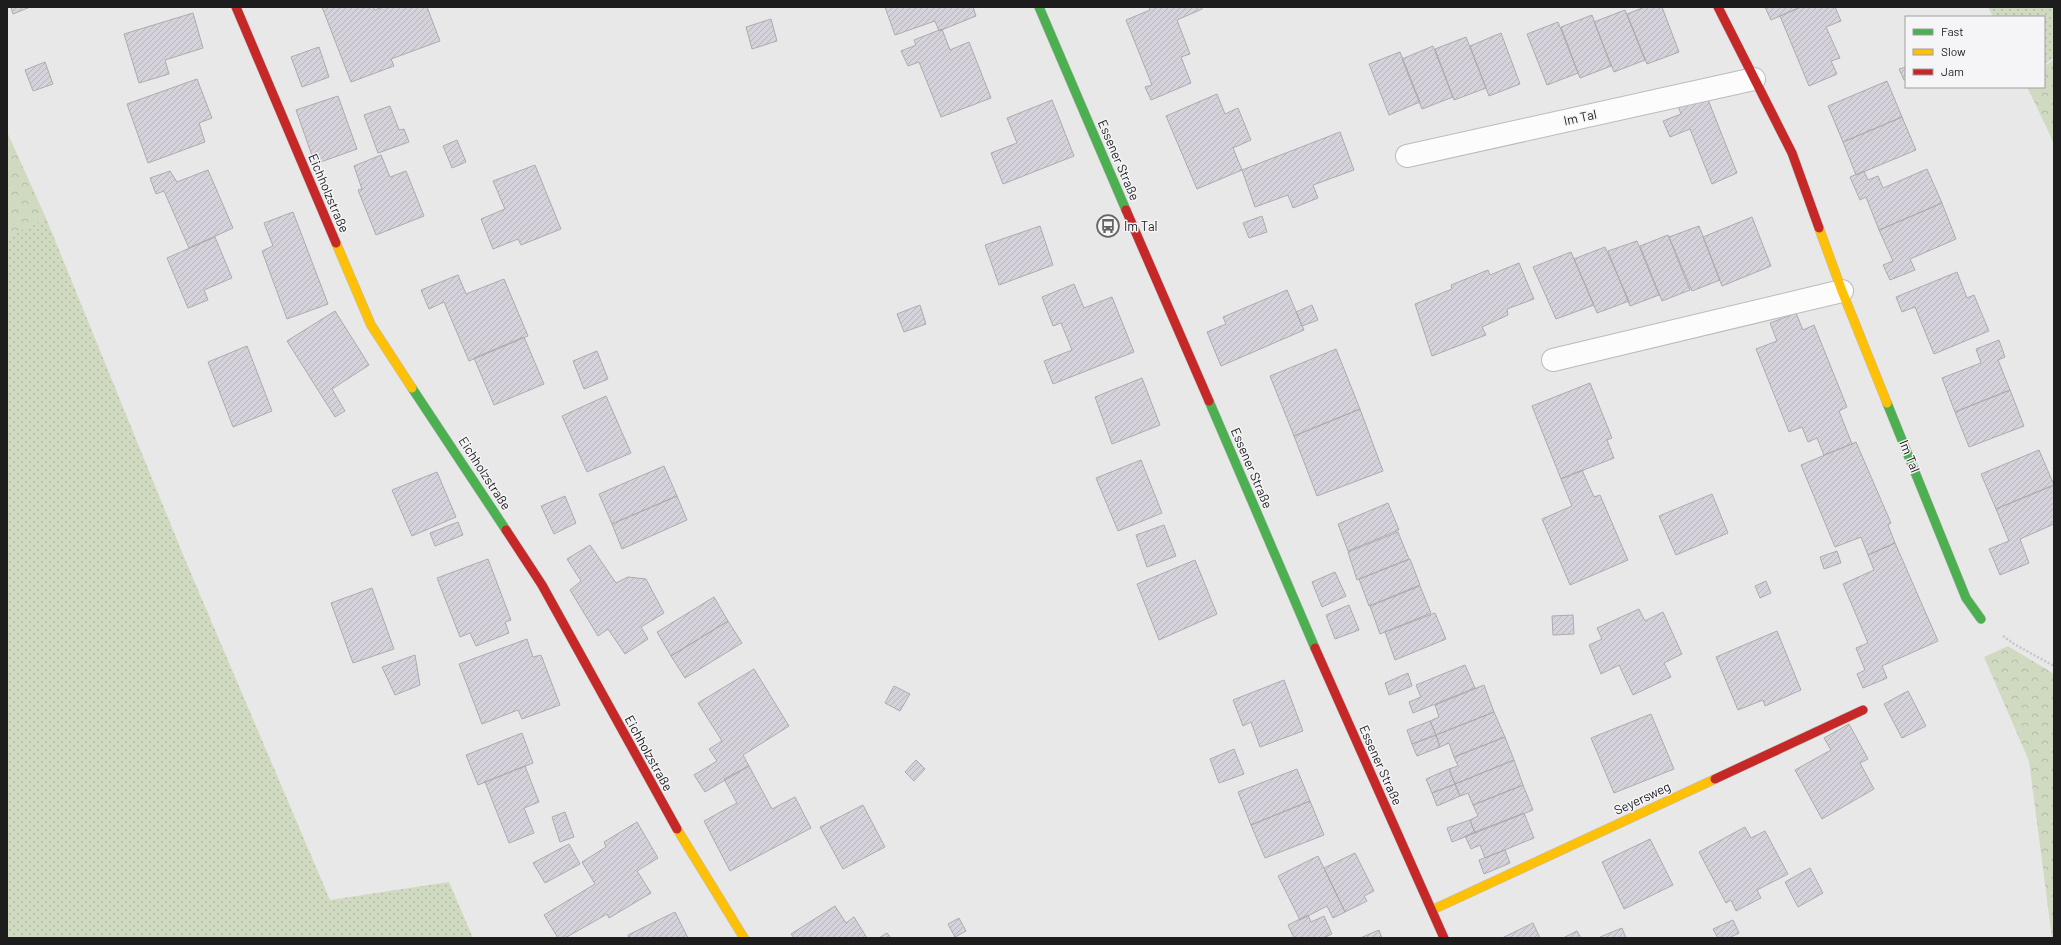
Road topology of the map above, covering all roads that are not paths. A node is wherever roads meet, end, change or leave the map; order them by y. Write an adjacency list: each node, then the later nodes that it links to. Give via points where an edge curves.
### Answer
1 (236, 7): 11 (street, Eichholzstraße, via 371,324 542,585 666,812)
2 (1039, 7): 10 (street, Essener Straße, via 1341,708)
3 (1718, 7): 4 (street, Im Tal)
4 (1754, 79): 5 (street, Im Tal); 6 (street, Im Tal, via 1792,153)
5 (1407, 156)
6 (1842, 291): 7 (street); 8 (street, Im Tal, via 1966,598)
7 (1553, 360)
8 (1981, 619)
9 (1863, 710): 10 (street, Seyersweg)
10 (1432, 910): 12 (street, Essener Straße)
11 (744, 938)
12 (1444, 938)

